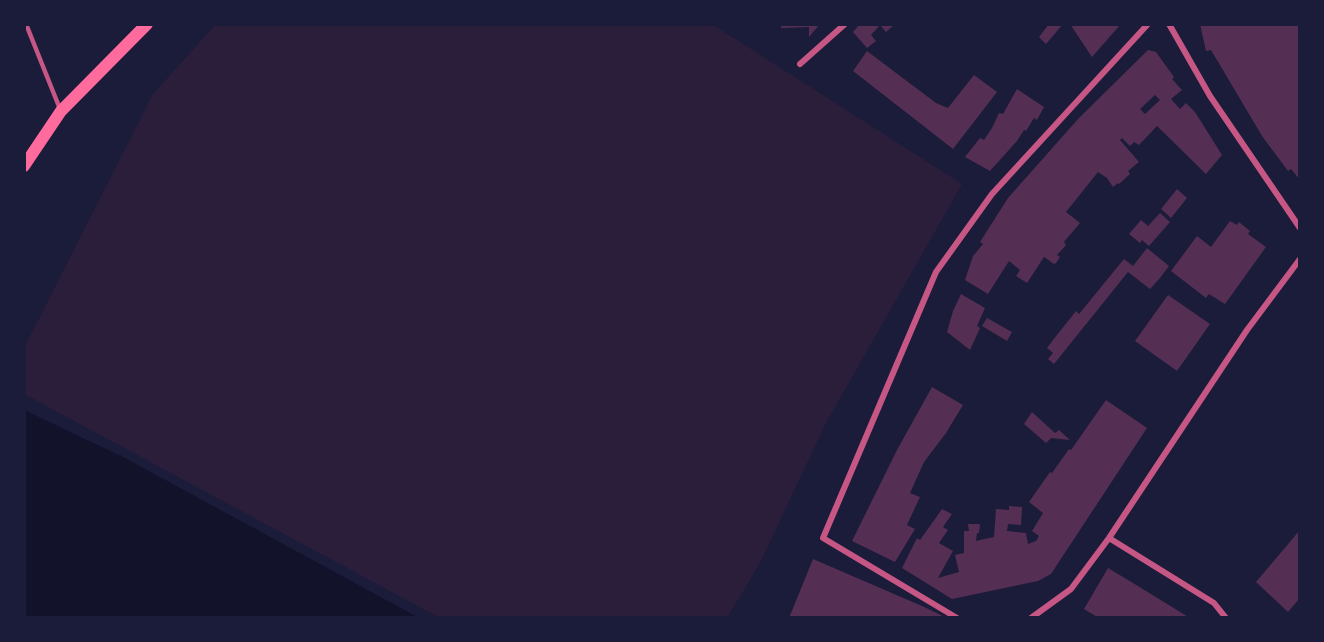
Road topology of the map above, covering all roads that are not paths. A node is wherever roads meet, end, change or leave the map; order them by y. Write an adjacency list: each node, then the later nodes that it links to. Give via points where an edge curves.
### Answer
1 (26, 24): 7 (lane)
2 (147, 24): 7 (main road)
3 (845, 24): 6 (street)
4 (1148, 24): 12 (street, via 992,194 936,272 824,538)
5 (1169, 24): 9 (street, via 1210,96)
6 (800, 64)
7 (61, 111): 8 (main road)
8 (24, 166)
9 (1300, 228)
10 (1300, 259): 11 (street, via 1247,330)
11 (1109, 538): 13 (street, via 1071,589); 14 (street, via 1214,603)
12 (957, 618)
13 (1031, 618)
14 (1226, 618)

